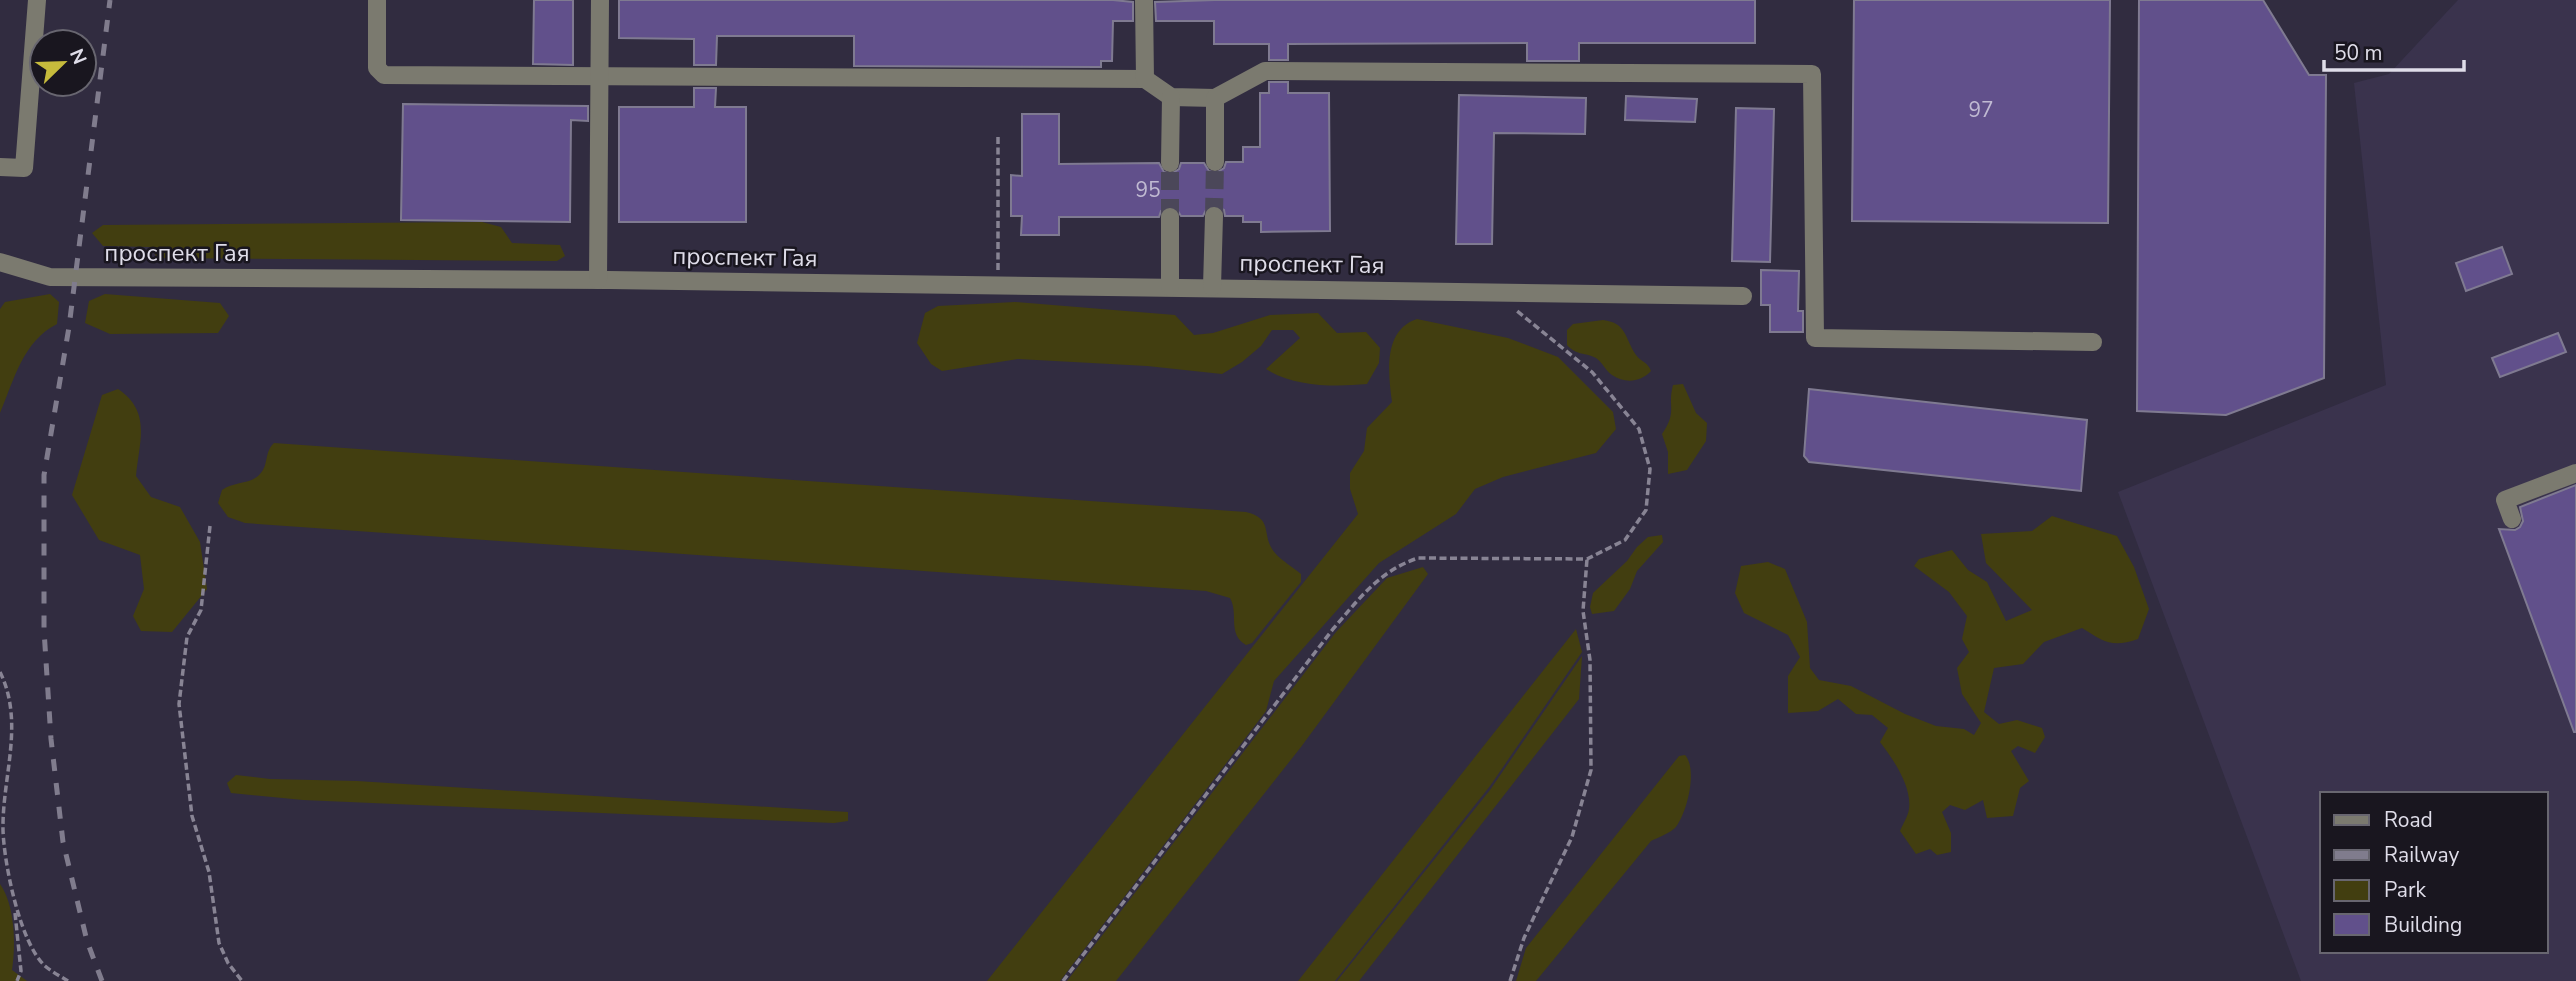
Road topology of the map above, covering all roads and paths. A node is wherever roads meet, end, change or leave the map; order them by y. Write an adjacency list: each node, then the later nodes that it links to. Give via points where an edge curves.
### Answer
1 (37, 0): 12 (street, via 24,169)
2 (377, 0): 5 (street, via 377,68 384,75)
3 (600, 0): 5 (street)
4 (1144, 0): 6 (street)
5 (600, 76): 6 (street); 16 (street)
6 (1145, 79): 7 (street)
7 (1171, 97): 8 (street); 11 (street)
8 (1216, 98): 10 (street); 22 (street, via 1265,71 1812,74 1815,338)
9 (999, 136): 17 (path)
10 (1215, 162)
11 (1171, 163)
12 (0, 167)
13 (1214, 216): 19 (street)
14 (1170, 217): 18 (street)
15 (0, 262): 16 (street, проспект Гая, via 50,277)
16 (598, 280): 17 (street, проспект Гая)
17 (998, 285): 18 (street, проспект Гая)
18 (1170, 287): 19 (street, проспект Гая)
19 (1212, 287): 20 (street, проспект Гая)
20 (1491, 290): 21 (street, проспект Гая); 26 (path, via 1591,372 1639,429 1650,470 1646,510 1625,540)
21 (1742, 296)
22 (2093, 342)
23 (2576, 473): 24 (street, via 2505,500)
24 (2512, 519)
25 (210, 526): 31 (path, via 201,610 187,637 179,704 192,816 209,872 219,943)
26 (1587, 559): 32 (path, via 1418,558 1378,577); 33 (path, via 1583,611 1590,660 1591,770 1573,837 1524,938)
27 (0, 672): 28 (path, via 11,710 11,766 3,830)
28 (15, 911): 29 (path, via 21,971); 30 (path, via 43,965)
29 (17, 981)
30 (68, 981)
31 (242, 981)
32 (1062, 981)
33 (1510, 981)

